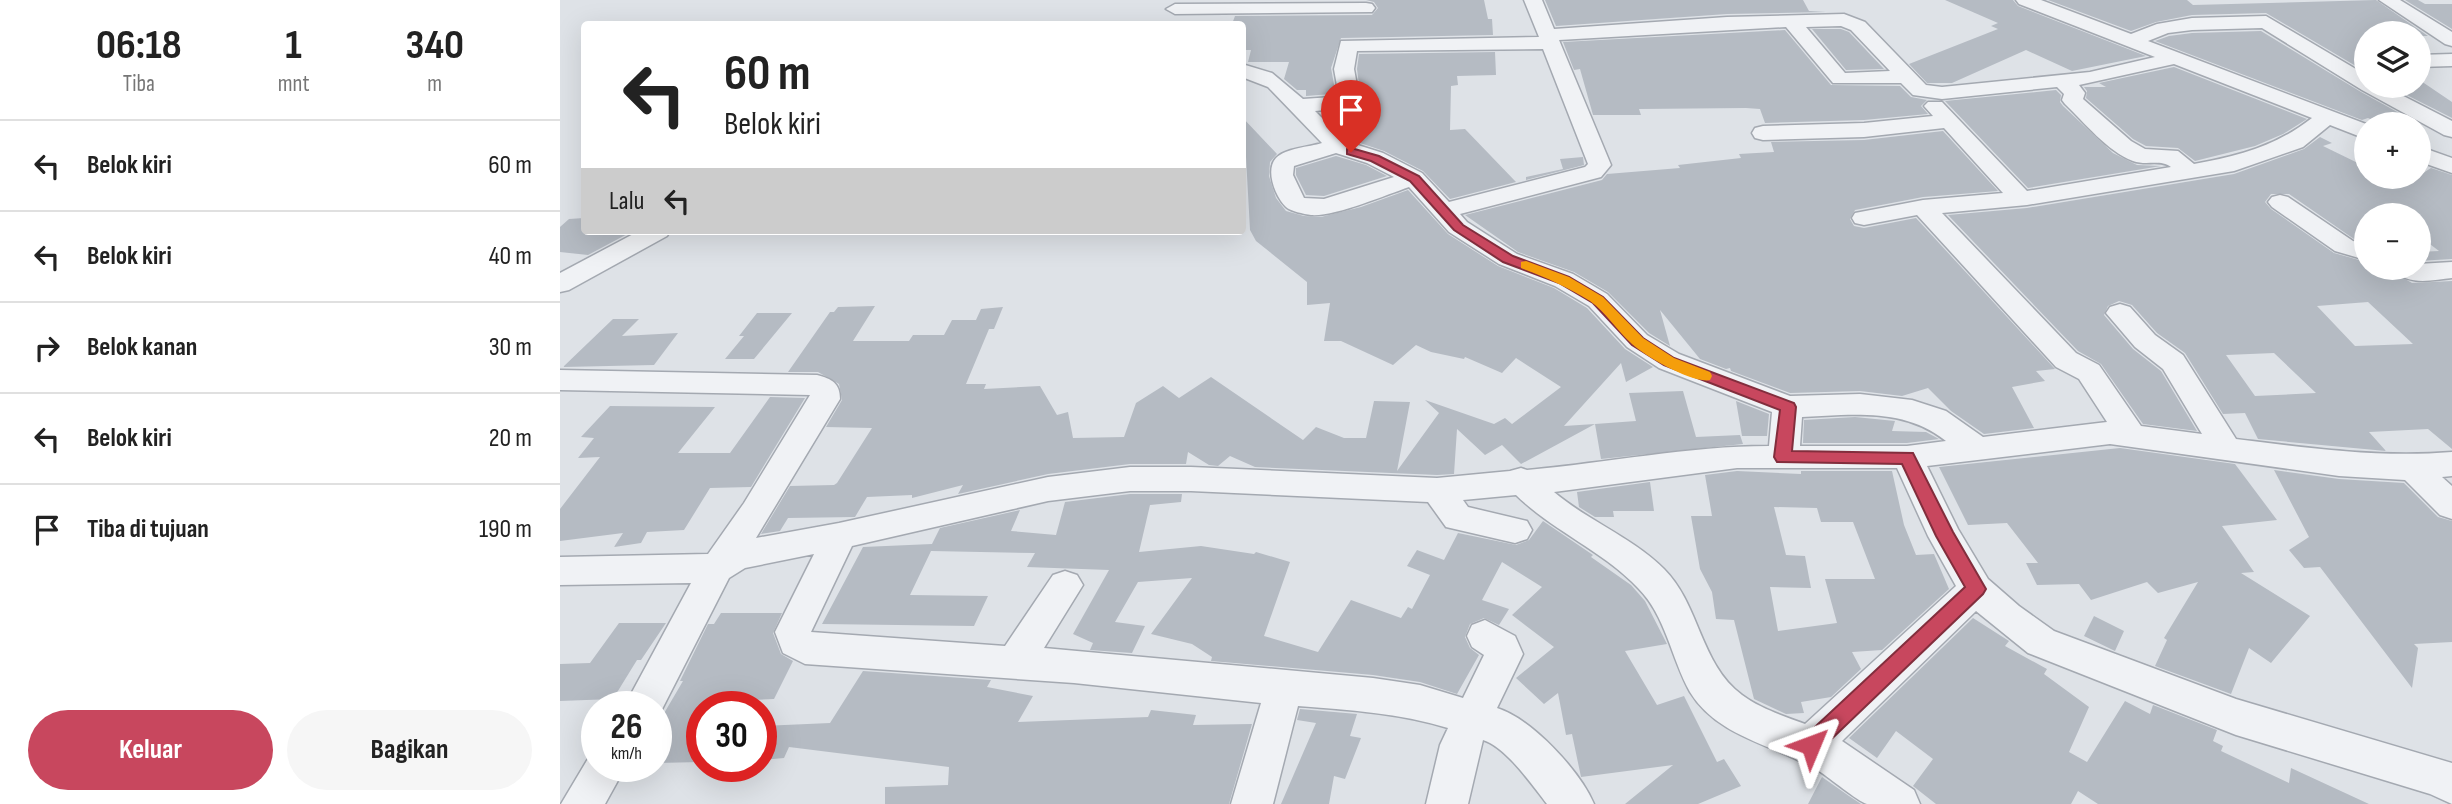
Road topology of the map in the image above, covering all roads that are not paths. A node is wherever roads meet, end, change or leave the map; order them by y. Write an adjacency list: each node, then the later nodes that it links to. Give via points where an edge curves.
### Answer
1 (1533, 0): 8 (street)
2 (2025, 0): 10 (street)
3 (2388, 0): 9 (street)
4 (1368, 4): 6 (street); 11 (street)
5 (1178, 11): 6 (street)
6 (1232, 16)
7 (1791, 21): 8 (street); 18 (street, via 1852,22); 18 (street, via 1840,79)
8 (1549, 39): 11 (street); 34 (street, via 1600,165 1593,172)
9 (2452, 40)
10 (2131, 41): 12 (street); 16 (street, via 2164,28 2192,24 2266,22)
11 (1348, 45): 20 (street, via 1346,98)
12 (2176, 58): 17 (street, via 2090,79); 21 (street)
13 (2452, 60): 14 (street)
14 (2431, 61)
15 (1246, 71): 20 (street, via 1275,83)
16 (2354, 77)
17 (2062, 81): 18 (street, via 1956,93); 29 (street, via 2075,93 2071,100 2123,146 2140,156 2170,156)
18 (1913, 84): 22 (street)
19 (2392, 98): 24 (street)
20 (1298, 107): 26 (street)
21 (2327, 117): 23 (street); 29 (street, via 2295,142 2234,164)
22 (1948, 121): 25 (street, via 1864,130); 31 (street)
23 (2354, 127)
24 (2452, 130)
25 (1763, 133)
26 (1337, 146): 30 (street, via 1375,158); 30 (street, via 1283,164 1281,175 1295,203 1327,206)
27 (2431, 158): 28 (street)
28 (2452, 166)
29 (2191, 172): 31 (street)
30 (1414, 178): 34 (street)
31 (2021, 198): 33 (street)
32 (2280, 202): 37 (street)
33 (1923, 207): 35 (street); 44 (street, via 2066,360 2089,372)
34 (1451, 209): 43 (street, via 1458,227 1508,259 1564,280 1598,300 1637,341 1669,361)
35 (1864, 218)
36 (652, 235): 40 (street)
37 (2354, 249)
38 (2452, 270): 39 (street)
39 (2431, 273)
40 (560, 284)
41 (2120, 313): 45 (street, via 2145,341 2173,362)
42 (560, 380): 56 (street, via 817,385 825,389 825,399)
43 (1788, 407): 46 (street, via 1909,410 1932,417); 47 (street)
44 (2132, 436): 45 (street); 46 (street, via 2110,433)
45 (2226, 448): 50 (street, via 2339,464)
46 (1979, 450): 48 (street)
47 (1783, 457): 48 (street); 51 (street, via 1737,457 1583,477)
48 (1907, 457): 59 (street)
49 (2452, 464): 50 (street)
50 (2413, 468): 53 (street)
51 (1521, 480): 52 (street); 65 (street, via 1556,511 1622,553 1655,581 1673,609 1703,681 1726,706)
52 (1437, 490): 54 (street, via 1458,518); 55 (street, via 1130,479 1048,489)
53 (2452, 506)
54 (1516, 530)
55 (839, 537): 56 (street, via 735,556); 61 (street, via 793,632 796,642 806,648)
56 (717, 568): 57 (street); 63 (street)
57 (560, 571)
58 (1065, 585): 61 (street)
59 (1976, 589): 65 (street); 67 (street, via 2041,642 2236,717)
60 (1485, 636): 64 (street, via 1504,654)
61 (1015, 662): 62 (street)
62 (1284, 688): 64 (street, via 1397,698); 69 (street)
63 (652, 691)
64 (1475, 718): 70 (street, via 1460,745); 71 (street, via 1517,739)
65 (1811, 745): 72 (street)
66 (596, 782): 68 (street)
67 (2452, 785)
68 (582, 804)
69 (1252, 804)
70 (1447, 804)
71 (1573, 804)
72 (1899, 804)

